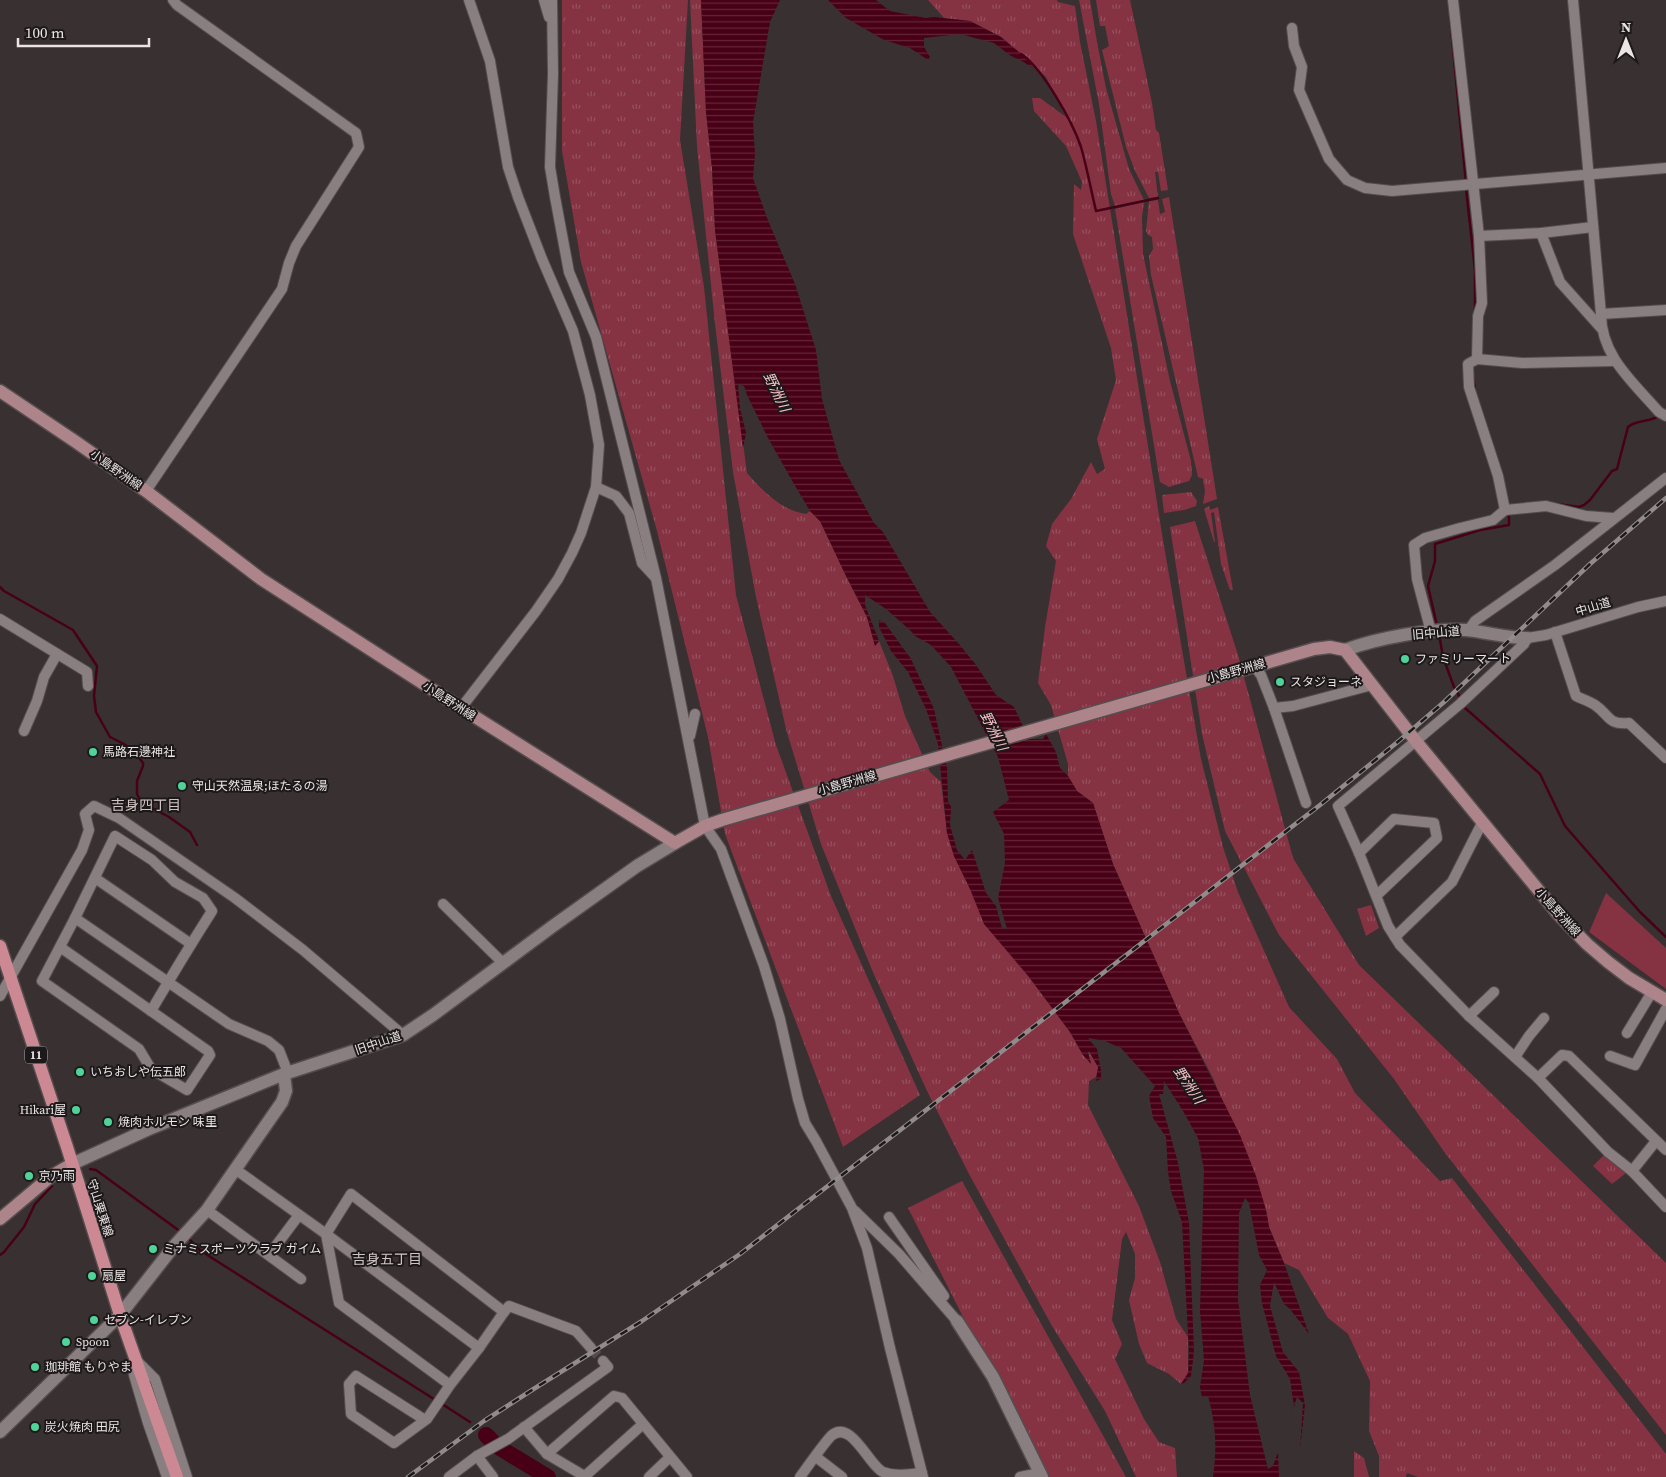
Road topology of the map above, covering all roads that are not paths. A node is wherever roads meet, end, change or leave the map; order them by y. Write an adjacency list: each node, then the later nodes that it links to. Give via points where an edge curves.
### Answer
1 (173, 0): 24 (street, via 177,6 356,133 359,147 296,246 282,289)
2 (469, 0): 23 (street, via 490,61 508,167 573,331 583,367 599,444)
3 (544, 0): 7 (street)
4 (552, 0): 7 (street)
5 (1454, 0): 11 (street)
6 (1573, 0): 10 (street)
7 (552, 26): 27 (street, via 550,168 560,226 569,272 596,337)
8 (1292, 28): 11 (street, via 1294,46 1302,66 1300,90 1329,159 1347,180 1365,188 1392,191)
9 (1666, 168): 10 (street)
10 (1589, 174): 11 (street); 12 (street)
11 (1468, 185): 14 (street)
12 (1593, 227): 13 (street); 16 (street)
13 (1541, 233): 14 (street); 17 (street, via 1560,282)
14 (1479, 236): 18 (street, via 1482,303 1478,316)
15 (1666, 310): 16 (street)
16 (1601, 314): 17 (street)
17 (1601, 328): 19 (street)
18 (1477, 359): 19 (street, via 1522,364); 25 (street, via 1468,364 1469,387)
19 (1614, 361): 21 (street)
20 (0, 392): 24 (main road, 小島野洲線)
21 (1663, 415)
22 (1666, 478): 26 (street, via 1616,519)
23 (596, 487): 27 (street, via 616,496 629,513 642,563); 39 (street, via 558,579)
24 (146, 491): 39 (main road, 小島野洲線, via 260,580)
25 (1508, 509): 26 (street, via 1546,506 1586,516); 31 (street, via 1494,520 1425,538 1414,545 1417,579)
26 (1613, 518): 30 (street, via 1555,565 1475,621)
27 (656, 578): 43 (street)
28 (1666, 601): 32 (street, 中山道)
29 (0, 619): 35 (street)
30 (1468, 630): 31 (street, 旧中山道); 33 (street, 旧中山道)
31 (1436, 632): 34 (street, 旧中山道, via 1368,642)
32 (1555, 632): 33 (street, 中山道); 45 (street, via 1576,696 1596,705 1610,720 1629,724)
33 (1527, 638): 44 (street, via 1462,702)
34 (1345, 650): 36 (main road, 小島野洲線, via 1330,647 1314,649); 37 (main road, 小島野洲線)
35 (57, 654): 38 (street, via 88,672); 42 (street, via 44,677)
36 (1249, 668): 40 (street, via 1260,675); 48 (main road, 小島野洲線)
37 (1372, 685): 40 (street); 44 (main road, 小島野洲線)
38 (88, 686)
39 (461, 708): 49 (main road, 小島野洲線)
40 (1274, 708): 46 (street)
41 (695, 714): 43 (street)
42 (24, 731)
43 (689, 739): 48 (street)
44 (1415, 740): 47 (main road, 小島野洲線); 50 (street, via 1338,806)
45 (1666, 758)
46 (1306, 803)
47 (1484, 823): 55 (street, via 1452,882); 63 (main road, 小島野洲線, via 1558,914 1587,944)
48 (705, 826): 49 (main road, 小島野洲線); 82 (street, via 721,849 764,966 805,1123)
49 (675, 843): 59 (street, 旧中山道, via 637,866)
50 (1359, 853): 52 (street); 52 (street, via 1394,819 1434,823 1437,838)
51 (95, 878): 54 (street); 56 (street); 56 (street, via 115,836 152,860 175,882 203,898 212,910)
52 (1376, 895): 55 (street)
53 (443, 904): 59 (street)
54 (75, 918): 58 (street); 61 (street)
55 (1395, 937): 68 (street)
56 (191, 944): 61 (street)
57 (0, 946): 60 (main road, 守山栗東線 / 11)
58 (60, 947): 67 (street); 67 (street, via 42,981 139,1049 152,1069 187,1090 210,1056 208,1051)
59 (502, 962): 71 (street, 旧中山道)
60 (11, 979): 64 (street); 71 (street, via 82,850 89,830 85,814 94,806 119,818 235,898 303,950); 78 (main road, 守山栗東線 / 11)
61 (169, 982): 67 (street); 74 (street, via 229,1024 268,1041 279,1050)
62 (1494, 992): 68 (street)
63 (1652, 992): 65 (main road, 小島野洲線); 70 (street)
64 (0, 996)
65 (1666, 1000)
66 (1666, 1009): 72 (street, via 1635,1066)
67 (151, 1011)
68 (1469, 1016): 73 (street)
69 (1544, 1018): 73 (street)
70 (1627, 1033)
71 (403, 1035): 74 (street, 旧中山道)
72 (1610, 1056)
73 (1515, 1057): 75 (street)
74 (286, 1073): 78 (street, 旧中山道); 79 (street, via 282,1102)
75 (1538, 1078): 76 (street, via 1562,1055 1569,1056); 80 (street, via 1608,1152)
76 (1656, 1141): 77 (street); 80 (street)
77 (1666, 1150)
78 (72, 1164): 86 (main road, via 50,1177); 92 (main road, 守山栗東線 / 11)
79 (235, 1169): 83 (street); 84 (street)
80 (1632, 1171): 81 (street)
81 (1666, 1207)
82 (852, 1208): 93 (street, via 899,1254); 108 (street, via 867,1248)
83 (208, 1210): 88 (street); 92 (street)
84 (299, 1215): 87 (street); 88 (street)
85 (889, 1217): 90 (street, via 942,1295)
86 (0, 1219)
87 (326, 1234): 91 (street, via 351,1194); 94 (street); 98 (street, via 339,1303)
88 (269, 1255): 89 (street)
89 (301, 1279)
90 (953, 1306)
91 (504, 1312): 94 (street); 95 (street, via 510,1306 576,1331)
92 (120, 1315): 96 (main road, 守山栗東線 / 11); 102 (street)
93 (957, 1321): 109 (street, via 993,1377)
94 (479, 1348): 98 (street)
95 (591, 1348)
96 (137, 1361): 110 (street, via 134,1375); 111 (main road, 守山栗東線 / 11); 112 (street, via 154,1379)
97 (603, 1361): 101 (street, via 608,1367)
98 (450, 1385): 99 (street)
99 (425, 1420): 99 (street, via 356,1376 349,1384 351,1414 394,1444)
100 (643, 1424): 103 (street, via 622,1398 614,1396); 105 (street); 115 (street)
101 (524, 1427): 103 (street); 104 (street)
102 (0, 1432)
103 (547, 1454): 115 (street)
104 (477, 1456): 113 (street); 114 (street)
105 (670, 1457): 116 (street); 117 (street)
106 (816, 1457): 107 (street, via 832,1435 843,1432 852,1436); 118 (street); 119 (street)
107 (879, 1468): 108 (street, via 882,1472 899,1476); 120 (street)
108 (923, 1475)
109 (1041, 1475): 121 (street)
110 (167, 1477)
111 (177, 1477)
112 (187, 1477)
113 (449, 1477)
114 (493, 1477)
115 (585, 1477)
116 (650, 1477)
117 (686, 1477)
118 (800, 1477)
119 (842, 1477)
120 (872, 1477)
121 (1020, 1477)

